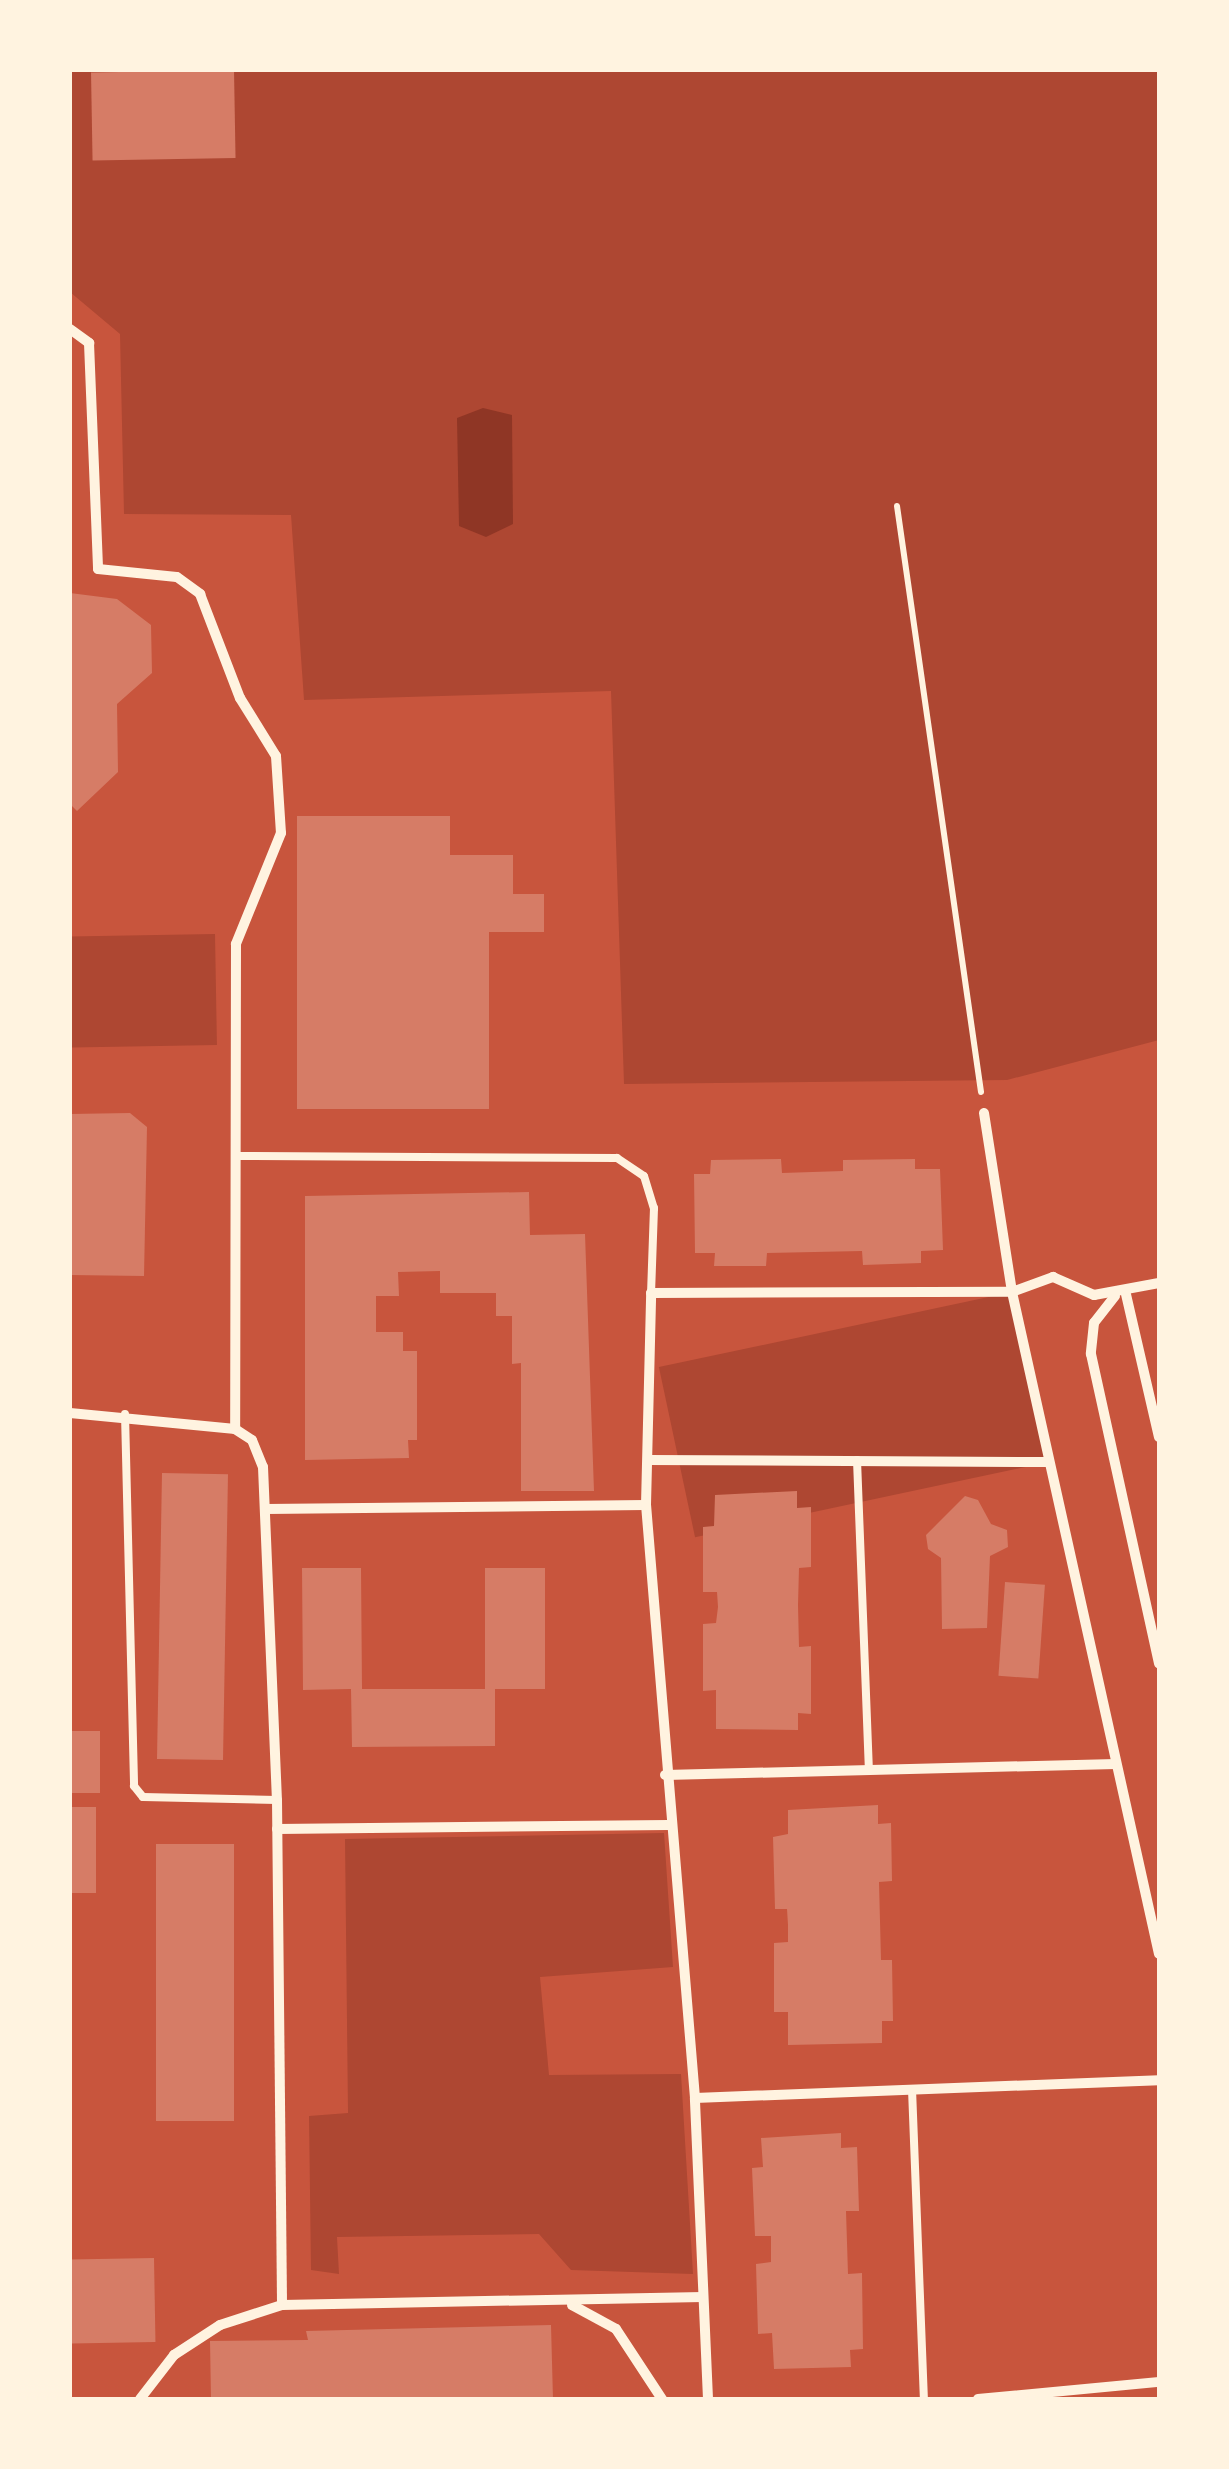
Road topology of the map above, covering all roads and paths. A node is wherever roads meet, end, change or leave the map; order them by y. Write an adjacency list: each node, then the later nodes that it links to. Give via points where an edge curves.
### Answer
1 (70, 329): 4 (street, via 89,343 98,570 178,577 200,594 240,698 276,756 280,834 236,944)
2 (898, 506): 3 (path)
3 (984, 1113): 7 (street)
4 (237, 1156): 8 (lane, via 617,1158 644,1176 654,1208); 11 (street)
5 (1159, 1283): 6 (street)
6 (1124, 1290): 7 (street, via 1094,1295 1053,1277); 12 (street); 18 (street, via 1104,1302 1091,1354)
7 (1012, 1292): 8 (street); 15 (street)
8 (651, 1293): 13 (street)
9 (70, 1413): 10 (street)
10 (125, 1414): 11 (street); 22 (lane, via 134,1786 143,1797)
11 (234, 1429): 17 (street, via 252,1440 263,1467)
12 (1159, 1436)
13 (648, 1460): 14 (street); 16 (street)
14 (857, 1460): 15 (street); 20 (lane)
15 (1048, 1462): 19 (street)
16 (646, 1505): 17 (street); 21 (street)
17 (266, 1509): 22 (street)
18 (1159, 1664)
19 (1116, 1764): 20 (street); 25 (street)
20 (868, 1770): 21 (street)
21 (664, 1776): 23 (street)
22 (277, 1800): 24 (street)
23 (669, 1825): 24 (street); 28 (street)
24 (277, 1828): 30 (street)
25 (1159, 1954)
26 (1159, 2080): 27 (street)
27 (912, 2089): 28 (street); 36 (lane)
28 (695, 2098): 29 (street)
29 (703, 2296): 31 (street); 35 (street)
30 (282, 2304): 31 (street); 33 (street, via 220,2325 174,2355)
31 (570, 2304): 34 (street, via 616,2329)
32 (1159, 2382): 37 (street)
33 (140, 2399)
34 (662, 2399)
35 (708, 2399)
36 (924, 2399)
37 (978, 2399)

